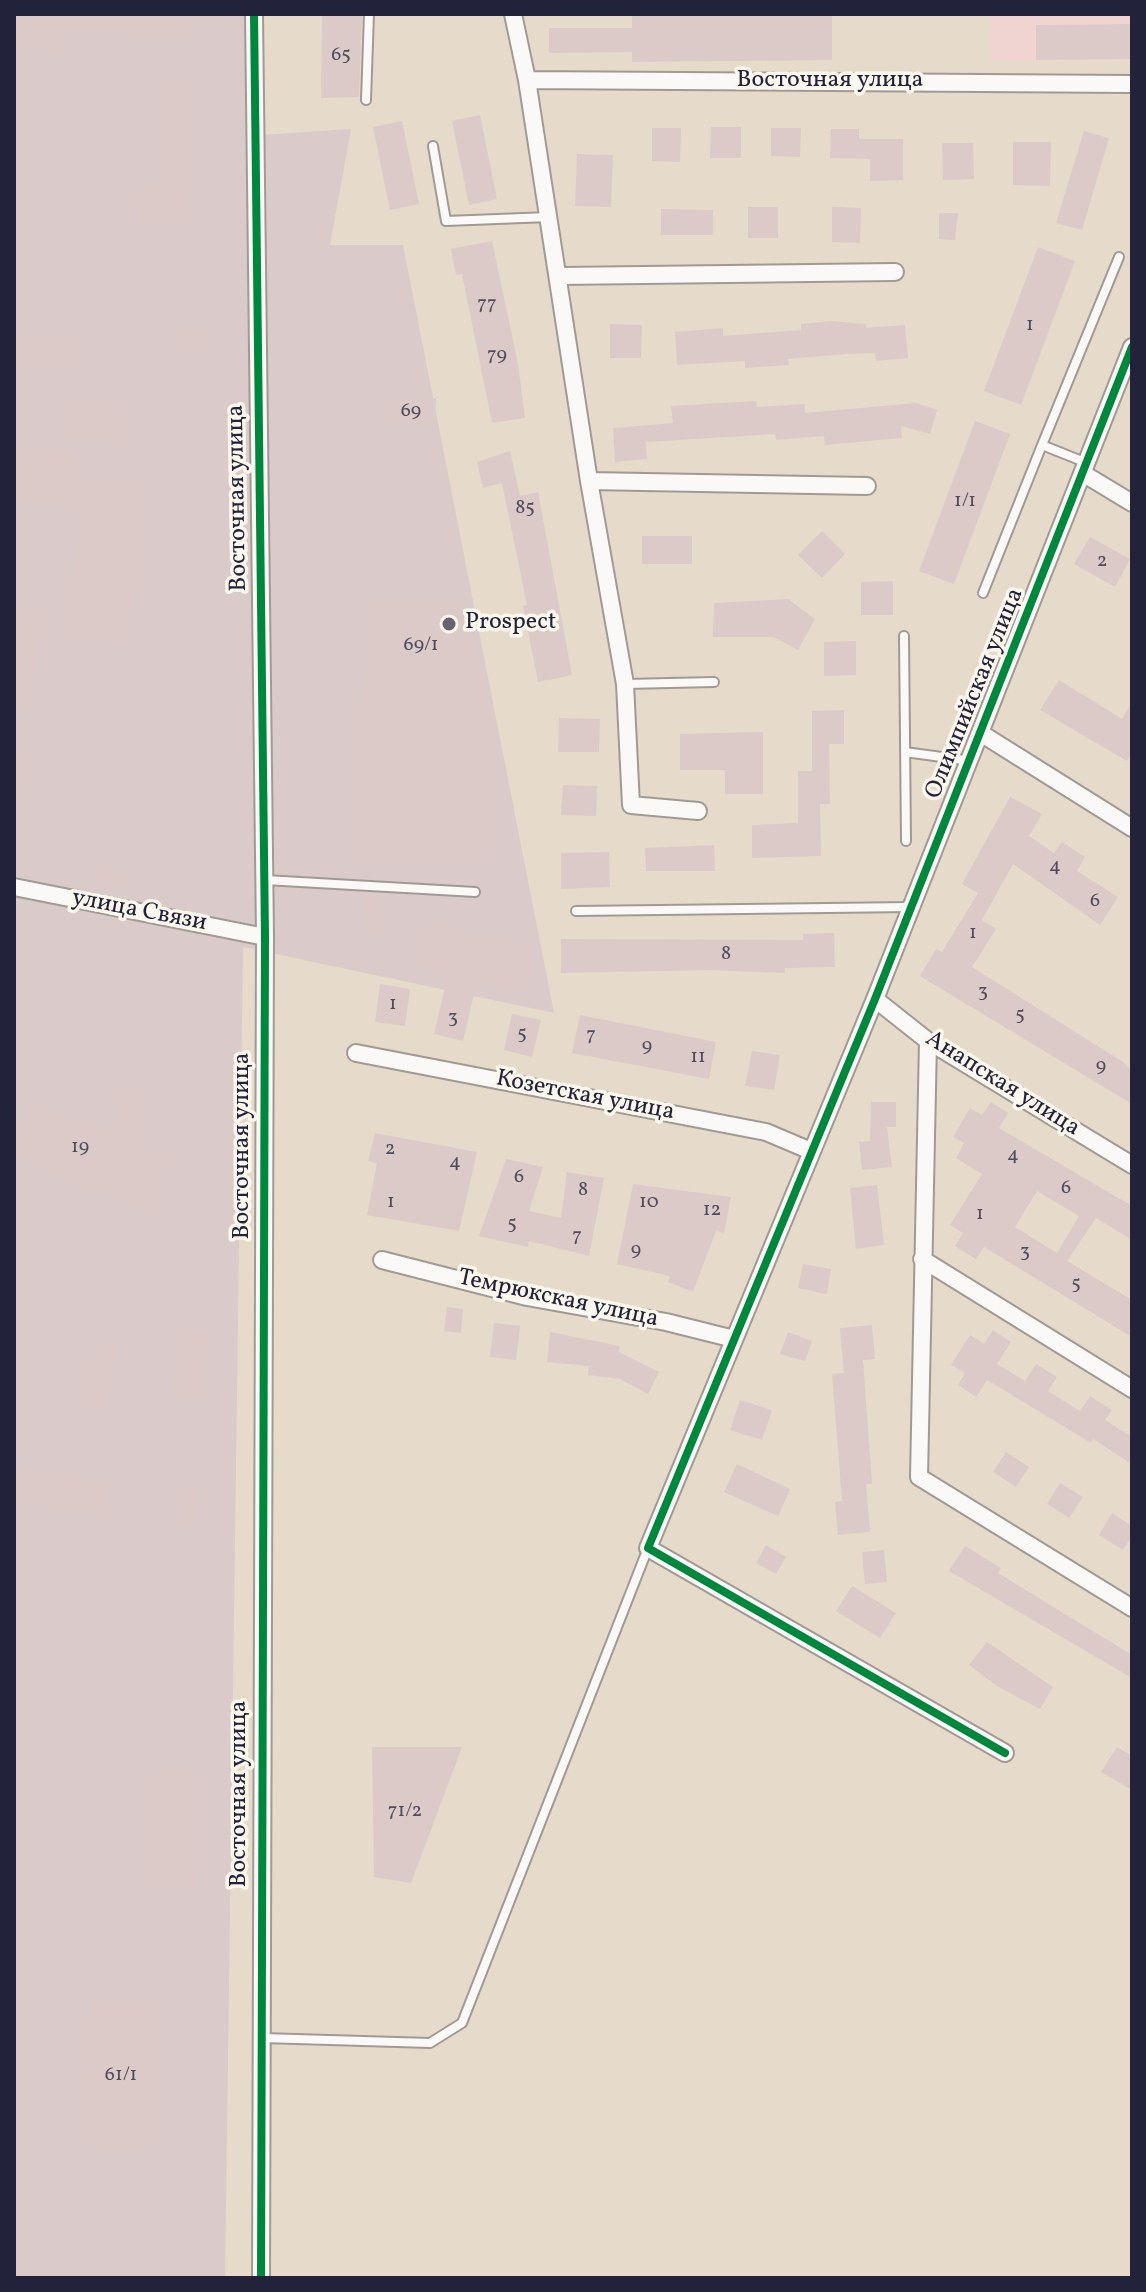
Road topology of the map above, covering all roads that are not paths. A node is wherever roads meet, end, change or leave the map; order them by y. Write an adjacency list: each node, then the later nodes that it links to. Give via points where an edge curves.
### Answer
1 (254, 14): 28 (street, Восточная улица)
2 (369, 14): 6 (lane)
3 (513, 14): 4 (street)
4 (527, 80): 5 (street, Восточная улица); 8 (street)
5 (1132, 84)
6 (366, 100)
7 (433, 146): 8 (lane, via 446,221)
8 (549, 217): 11 (street)
9 (1119, 257): 13 (lane)
10 (895, 272): 11 (street)
11 (560, 276): 15 (street)
12 (1132, 347): 14 (street, Олимпийская улица)
13 (1042, 445): 14 (lane); 18 (lane)
14 (1086, 469): 17 (street); 22 (street, Олимпийская улица)
15 (589, 481): 16 (street); 21 (street)
16 (867, 486)
17 (1132, 503)
18 (983, 593)
19 (904, 636): 23 (lane)
20 (714, 682): 21 (lane)
21 (625, 684): 25 (street, via 631,805)
22 (982, 734): 24 (street, Олимпийская улица); 26 (street)
23 (905, 752): 24 (lane); 27 (lane)
24 (971, 761): 31 (street, Олимпийская улица)
25 (698, 811)
26 (1132, 828)
27 (906, 841)
28 (264, 880): 30 (lane); 33 (street, Восточная улица)
29 (14, 887): 33 (street, улица Связи)
30 (475, 892)
31 (912, 907): 32 (lane); 34 (street, Олимпийская улица)
32 (576, 911)
33 (265, 937): 46 (street, Восточная улица)
34 (875, 999): 35 (street, Анапская улица); 37 (street, Олимпийская улица)
35 (928, 1041): 38 (street, Анапская улица); 39 (street)
36 (356, 1053): 37 (street, Козетская улица, via 766,1132)
37 (811, 1151): 41 (street, Олимпийская улица)
38 (1132, 1165)
39 (922, 1259): 42 (street); 44 (street, via 919,1477)
40 (382, 1260): 41 (street, Темрюкская улица, via 527,1297)
41 (734, 1339): 43 (street, Олимпийская улица)
42 (1132, 1389)
43 (648, 1548): 45 (street); 46 (lane, via 462,2023 430,2043)
44 (1132, 1608)
45 (1005, 1753)
46 (260, 2038): 47 (street, Восточная улица)
47 (261, 2278)

